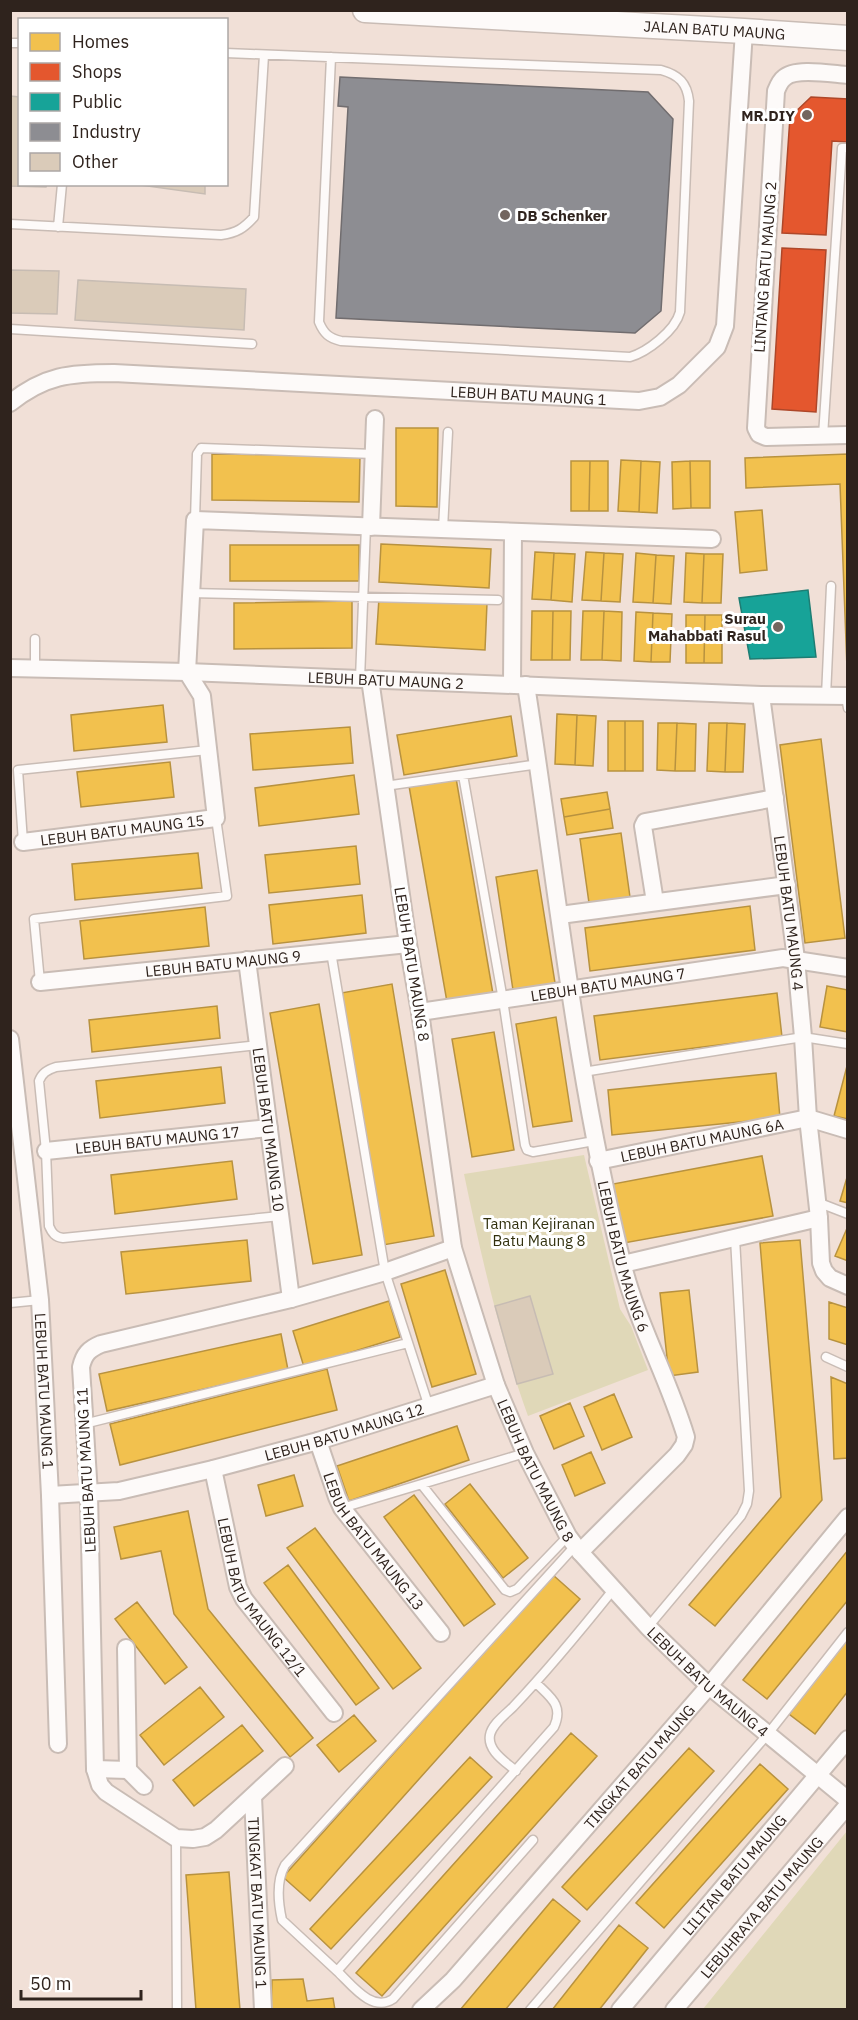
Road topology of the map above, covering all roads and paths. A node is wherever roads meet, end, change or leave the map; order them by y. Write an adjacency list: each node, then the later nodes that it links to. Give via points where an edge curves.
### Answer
1 (365, 10): 2 (street, JALAN BATU MAUNG)
2 (744, 31): 3 (street, JALAN BATU MAUNG); 14 (street, LEBUH BATU MAUNG 1, via 725,326 717,347 660,398 639,401 80,373 51,379)
3 (848, 38)
4 (228, 53): 5 (lane)
5 (264, 55): 6 (lane); 11 (lane, via 254,217 245,228 222,235)
6 (331, 57): 6 (lane, via 661,70 682,80 689,101 680,312 674,326 630,357 342,341 324,333 319,322)
7 (848, 75): 18 (street, LINTANG BATU MAUNG 2, via 791,73 776,91 756,428 766,437)
8 (848, 148): 18 (lane, via 842,148)
9 (62, 186): 11 (lane)
10 (10, 224): 11 (lane)
11 (58, 227)
12 (10, 329): 13 (lane)
13 (252, 344)
14 (10, 403)
15 (375, 419): 19 (street)
16 (448, 432): 22 (lane)
17 (848, 435): 18 (street, LINTANG BATU MAUNG 2)
18 (823, 436)
19 (374, 454): 20 (lane, via 201,448 197,454); 21 (street)
20 (195, 520): 21 (street); 26 (street)
21 (369, 526): 22 (street); 27 (lane)
22 (443, 529): 23 (street)
23 (513, 532): 24 (street); 34 (street, LEBUH BATU MAUNG 6)
24 (712, 539)
25 (831, 586): 36 (lane)
26 (190, 593): 27 (lane); 32 (street)
27 (363, 597): 28 (lane); 33 (lane)
28 (498, 600)
29 (35, 639): 31 (lane)
30 (10, 668): 31 (street, LEBUH BATU MAUNG 2)
31 (35, 669): 32 (street, LEBUH BATU MAUNG 2)
32 (186, 672): 33 (street, LEBUH BATU MAUNG 2); 38 (street, LEBUH BATU MAUNG 15, via 202,696)
33 (365, 679): 34 (street, LEBUH BATU MAUNG 2); 41 (street, LEBUH BATU MAUNG 8)
34 (519, 685): 35 (street, LEBUH BATU MAUNG 2); 39 (street, LEBUH BATU MAUNG 6)
35 (761, 695): 36 (street); 42 (street, LEBUH BATU MAUNG 4)
36 (826, 696): 37 (street)
37 (847, 700)
38 (208, 750): 43 (street, LEBUH BATU MAUNG 15); 44 (lane, via 18,770)
39 (538, 764): 40 (lane); 47 (street, LEBUH BATU MAUNG 6)
40 (463, 775): 41 (lane); 55 (lane)
41 (385, 786): 48 (street, LEBUH BATU MAUNG 8)
42 (775, 798): 45 (street, LEBUH BATU MAUNG 4); 46 (street, via 645,822)
43 (216, 819): 44 (street, LEBUH BATU MAUNG 15); 53 (lane, via 227,896 34,919)
44 (23, 842)
45 (787, 885): 46 (street); 50 (street, LEBUH BATU MAUNG 4)
46 (655, 902): 47 (street)
47 (560, 915): 54 (street, LEBUH BATU MAUNG 6)
48 (408, 944): 49 (street, LEBUH BATU MAUNG 9); 56 (street, LEBUH BATU MAUNG 8)
49 (332, 951): 51 (street, LEBUH BATU MAUNG 9); 74 (lane)
50 (796, 959): 52 (street, LEBUH BATU MAUNG 7); 54 (street, LEBUH BATU MAUNG 7); 57 (street, LEBUH BATU MAUNG 4)
51 (248, 960): 53 (street, LEBUH BATU MAUNG 9); 60 (street, LEBUH BATU MAUNG 10)
52 (848, 968)
53 (40, 982)
54 (571, 990): 55 (street, LEBUH BATU MAUNG 7); 61 (street, LEBUH BATU MAUNG 6)
55 (503, 1000): 56 (street, LEBUH BATU MAUNG 7); 65 (lane, via 527,1150)
56 (420, 1012): 72 (street, LEBUH BATU MAUNG 8)
57 (803, 1037): 59 (lane); 61 (lane); 62 (street, LEBUH BATU MAUNG 4)
58 (10, 1039): 77 (street, LEBUH BATU MAUNG 1)
59 (848, 1044)
60 (259, 1045): 63 (street, LEBUH BATU MAUNG 10); 66 (lane, via 48,1069 39,1082)
61 (583, 1072): 65 (street, LEBUH BATU MAUNG 6)
62 (808, 1118): 64 (street); 67 (street, LEBUH BATU MAUNG 6A); 68 (street, LEBUH BATU MAUNG 4)
63 (269, 1128): 66 (street, LEBUH BATU MAUNG 17); 70 (street, LEBUH BATU MAUNG 10)
64 (848, 1130)
65 (594, 1141): 67 (street, LEBUH BATU MAUNG 6)
66 (46, 1151): 70 (lane, via 49,1226 57,1237)
67 (598, 1161): 73 (street, LEBUH BATU MAUNG 6)
68 (818, 1210): 69 (lane); 71 (street); 75 (street, LEBUH BATU MAUNG 4, via 824,1271)
69 (848, 1214)
70 (280, 1216): 76 (street, LEBUH BATU MAUNG 10)
71 (735, 1238): 73 (street); 95 (lane, via 747,1504)
72 (453, 1248): 74 (street, LEBUH BATU MAUNG 11); 82 (street)
73 (623, 1264): 93 (street, LEBUH BATU MAUNG 6, via 636,1310 686,1437 677,1455)
74 (385, 1272): 76 (street, LEBUH BATU MAUNG 11); 79 (lane)
75 (848, 1286)
76 (291, 1299): 84 (street, LEBUH BATU MAUNG 11, via 93,1347 81,1367)
77 (40, 1300): 78 (lane); 90 (street, LEBUH BATU MAUNG 1)
78 (10, 1303)
79 (408, 1343): 83 (lane); 84 (lane)
80 (826, 1357): 81 (lane)
81 (848, 1367)
82 (496, 1385): 83 (street, LEBUH BATU MAUNG 12); 86 (street, LEBUH BATU MAUNG 8)
83 (429, 1407): 85 (street, LEBUH BATU MAUNG 12)
84 (84, 1424): 89 (street, LEBUH BATU MAUNG 11)
85 (318, 1441): 87 (street, LEBUH BATU MAUNG 12); 91 (street, LEBUH BATU MAUNG 13)
86 (525, 1453): 88 (lane); 93 (street, LEBUH BATU MAUNG 8)
87 (213, 1469): 89 (street, LEBUH BATU MAUNG 12); 101 (street, LEBUH BATU MAUNG 12/1, via 238,1587)
88 (422, 1485): 91 (lane); 93 (lane, via 510,1592)
89 (89, 1494): 90 (street, LEBUH BATU MAUNG 12); 106 (street, LEBUH BATU MAUNG 11)
90 (50, 1495): 104 (street, LEBUH BATU MAUNG 1)
91 (342, 1508): 97 (street, LEBUH BATU MAUNG 13)
92 (848, 1517): 100 (street, TINGKAT BATU MAUNG)
93 (575, 1545): 94 (street, LEBUH BATU MAUNG 4); 115 (lane, via 285,1865 278,1885 282,1920)
94 (613, 1590): 95 (street, LEBUH BATU MAUNG 4); 99 (lane)
95 (648, 1627): 100 (street, LEBUH BATU MAUNG 4)
96 (848, 1632): 102 (lane)
97 (441, 1633)
98 (126, 1648): 107 (street)
99 (536, 1683): 108 (lane, via 558,1707 558,1718); 108 (lane, via 490,1735 496,1755)
100 (709, 1686): 102 (street, LEBUH BATU MAUNG 4); 118 (street, TINGKAT BATU MAUNG, via 453,1980)
101 (334, 1713)
102 (767, 1735): 109 (street, LEBUH BATU MAUNG 4); 119 (lane)
103 (848, 1739): 109 (street, LILITAN BATU MAUNG)
104 (58, 1744)
105 (285, 1766): 111 (street)
106 (95, 1769): 107 (street); 113 (street, LEBUH BATU MAUNG 11, via 106,1792)
107 (128, 1770): 110 (street)
108 (516, 1771): 115 (lane)
109 (819, 1776): 112 (street, LEBUH BATU MAUNG 4); 120 (street, LILITAN BATU MAUNG)
110 (144, 1786)
111 (253, 1797): 113 (street, via 205,1837); 117 (street, TINGKAT BATU MAUNG 1)
112 (848, 1802): 121 (street, LEBUHRAYA BATU MAUNG)
113 (176, 1838): 116 (lane)
114 (533, 1840): 115 (lane, via 393,1999 377,2004 369,2000)
115 (337, 1971)
116 (177, 2010)
117 (263, 2010)
118 (421, 2010)
119 (530, 2010)
120 (620, 2010)
121 (674, 2010)

